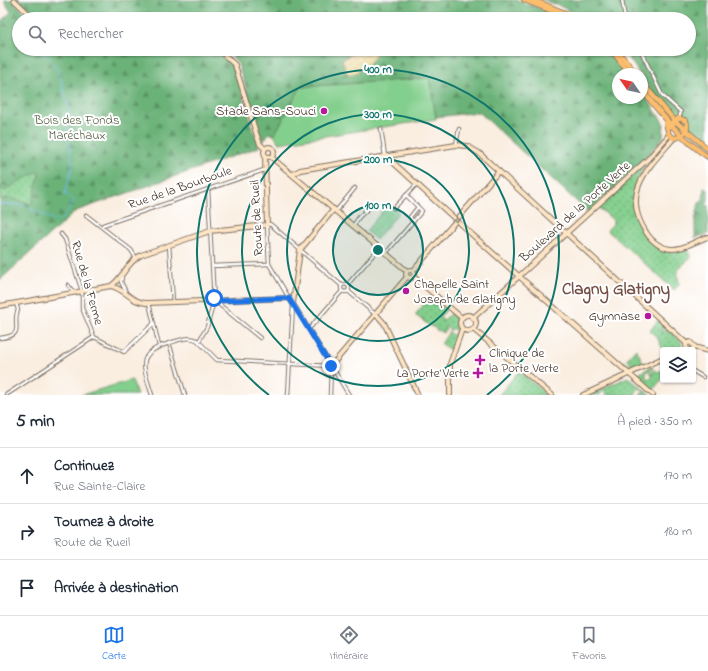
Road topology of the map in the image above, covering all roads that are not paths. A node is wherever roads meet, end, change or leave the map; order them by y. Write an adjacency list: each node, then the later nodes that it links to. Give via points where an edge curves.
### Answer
1 (14, 0): 5 (street)
2 (524, 0): 6 (main road)
3 (533, 0): 7 (main road)
4 (622, 0): 8 (street)
5 (27, 12)
6 (555, 12)
7 (563, 12)
8 (624, 12)
9 (225, 56): 26 (street, via 235,65 257,136)
10 (616, 56): 13 (main road)
11 (622, 56): 14 (main road)
12 (643, 56): 17 (street, via 662,95 681,112)
13 (625, 68)
14 (631, 68)
15 (648, 89): 17 (main road)
16 (648, 98): 18 (main road)
17 (677, 120): 18 (main road); 21 (main road)
18 (669, 127): 22 (main road); 23 (main road)
19 (381, 129): 29 (street)
20 (459, 129): 25 (street)
21 (686, 131): 23 (main road); 27 (main road)
22 (669, 135): 24 (main road); 51 (street, Boulevard de la Porte Verte, via 648,159)
23 (681, 136): 24 (main road); 30 (main road)
24 (674, 138): 53 (street, via 640,181 636,203 639,218 648,236 664,248 679,249)
25 (456, 145): 29 (street); 32 (street, via 467,146 477,151)
26 (265, 149): 28 (street); 28 (street, via 272,148)
27 (708, 149)
28 (270, 156): 31 (street, Route de Rueil, via 264,162); 33 (street)
29 (386, 156): 33 (street, via 296,171); 34 (street)
30 (708, 157)
31 (264, 170): 36 (street, Rue de la Bourboule); 48 (street, Route de Rueil)
32 (498, 171): 43 (street); 51 (street)
33 (293, 174): 41 (street)
34 (416, 185): 37 (street); 44 (street)
35 (355, 188): 41 (street)
36 (208, 189): 47 (street, Rue de la Bourboule); 50 (street)
37 (406, 195): 39 (street); 40 (street)
38 (373, 204): 49 (street, via 359,217)
39 (418, 207): 45 (street, via 410,218); 45 (street, via 422,211)
40 (394, 208)
41 (335, 210): 49 (street); 56 (street)
42 (86, 215): 58 (street, via 131,250)
43 (459, 217): 44 (street); 46 (street)
44 (454, 220): 46 (street); 62 (street)
45 (413, 222): 57 (street)
46 (459, 223): 63 (street)
47 (103, 225)
48 (267, 225): 50 (street); 56 (street, via 270,224); 59 (street, Route de Rueil)
49 (354, 226): 55 (street)
50 (210, 231): 54 (street); 60 (street)
51 (567, 233): 63 (street, Boulevard de la Porte Verte); 95 (street)
52 (61, 234): 72 (street, Rue de la Ferme, via 65,239)
53 (708, 238)
54 (169, 245): 58 (street); 78 (street)
55 (379, 248): 57 (street); 67 (street)
56 (300, 250): 69 (street); 76 (street)
57 (386, 253): 61 (street)
58 (136, 258): 64 (street, via 124,270)
59 (269, 264): 60 (street); 76 (street, Route de Rueil)
60 (212, 266): 77 (street)
61 (407, 271): 62 (street); 65 (street)
62 (413, 271): 66 (street)
63 (519, 276): 84 (street, Boulevard de la Porte Verte); 104 (street)
64 (122, 277): 70 (street); 75 (street)
65 (407, 277): 66 (street); 82 (street)
66 (414, 277): 83 (street)
67 (347, 284): 69 (street); 71 (street)
68 (68, 285): 74 (street)
69 (341, 285): 73 (street)
70 (111, 286): 72 (street); 75 (street)
71 (348, 290): 73 (street); 82 (street)
72 (82, 291): 74 (street); 89 (street, Rue de la Ferme, via 82,308)
73 (342, 291): 88 (street)
74 (74, 293): 79 (street)
75 (126, 293): 80 (street, via 136,301)
76 (292, 300): 77 (street); 88 (street, Route de Rueil); 101 (street)
77 (214, 301): 78 (street); 91 (street); 92 (street, via 207,327)
78 (173, 302): 80 (street)
79 (16, 303): 81 (street); 90 (street, via 18,329 9,337)
80 (149, 303): 85 (street)
81 (0, 306)
82 (376, 314): 102 (street); 112 (street, via 384,323)
83 (462, 318): 84 (street); 86 (street)
84 (473, 318): 87 (street)
85 (154, 323): 89 (street, via 124,352); 94 (street)
86 (462, 329): 87 (street); 113 (street, via 450,364)
87 (473, 329): 114 (street)
88 (308, 330): 102 (street, Route de Rueil)
89 (94, 337): 106 (street)
90 (0, 338)
91 (260, 338)
92 (199, 341): 93 (street, via 192,338); 101 (street, via 217,360)
93 (169, 343): 94 (street); 108 (street)
94 (159, 346): 107 (street, via 144,359 144,370)
95 (684, 347)
96 (686, 347): 97 (street, via 692,342)
97 (693, 347)
98 (696, 349): 99 (street)
99 (708, 351)
100 (660, 359): 104 (street)
101 (290, 364): 102 (street); 109 (street)
102 (331, 366): 110 (street); 111 (street, Route de Rueil)
103 (696, 373): 105 (street)
104 (629, 374): 115 (street); 116 (street)
105 (703, 377)
106 (6, 395)
107 (152, 395)
108 (185, 395)
109 (288, 395)
110 (330, 395)
111 (350, 395)
112 (418, 395)
113 (450, 395)
114 (552, 395)
115 (583, 395)
116 (653, 395)

